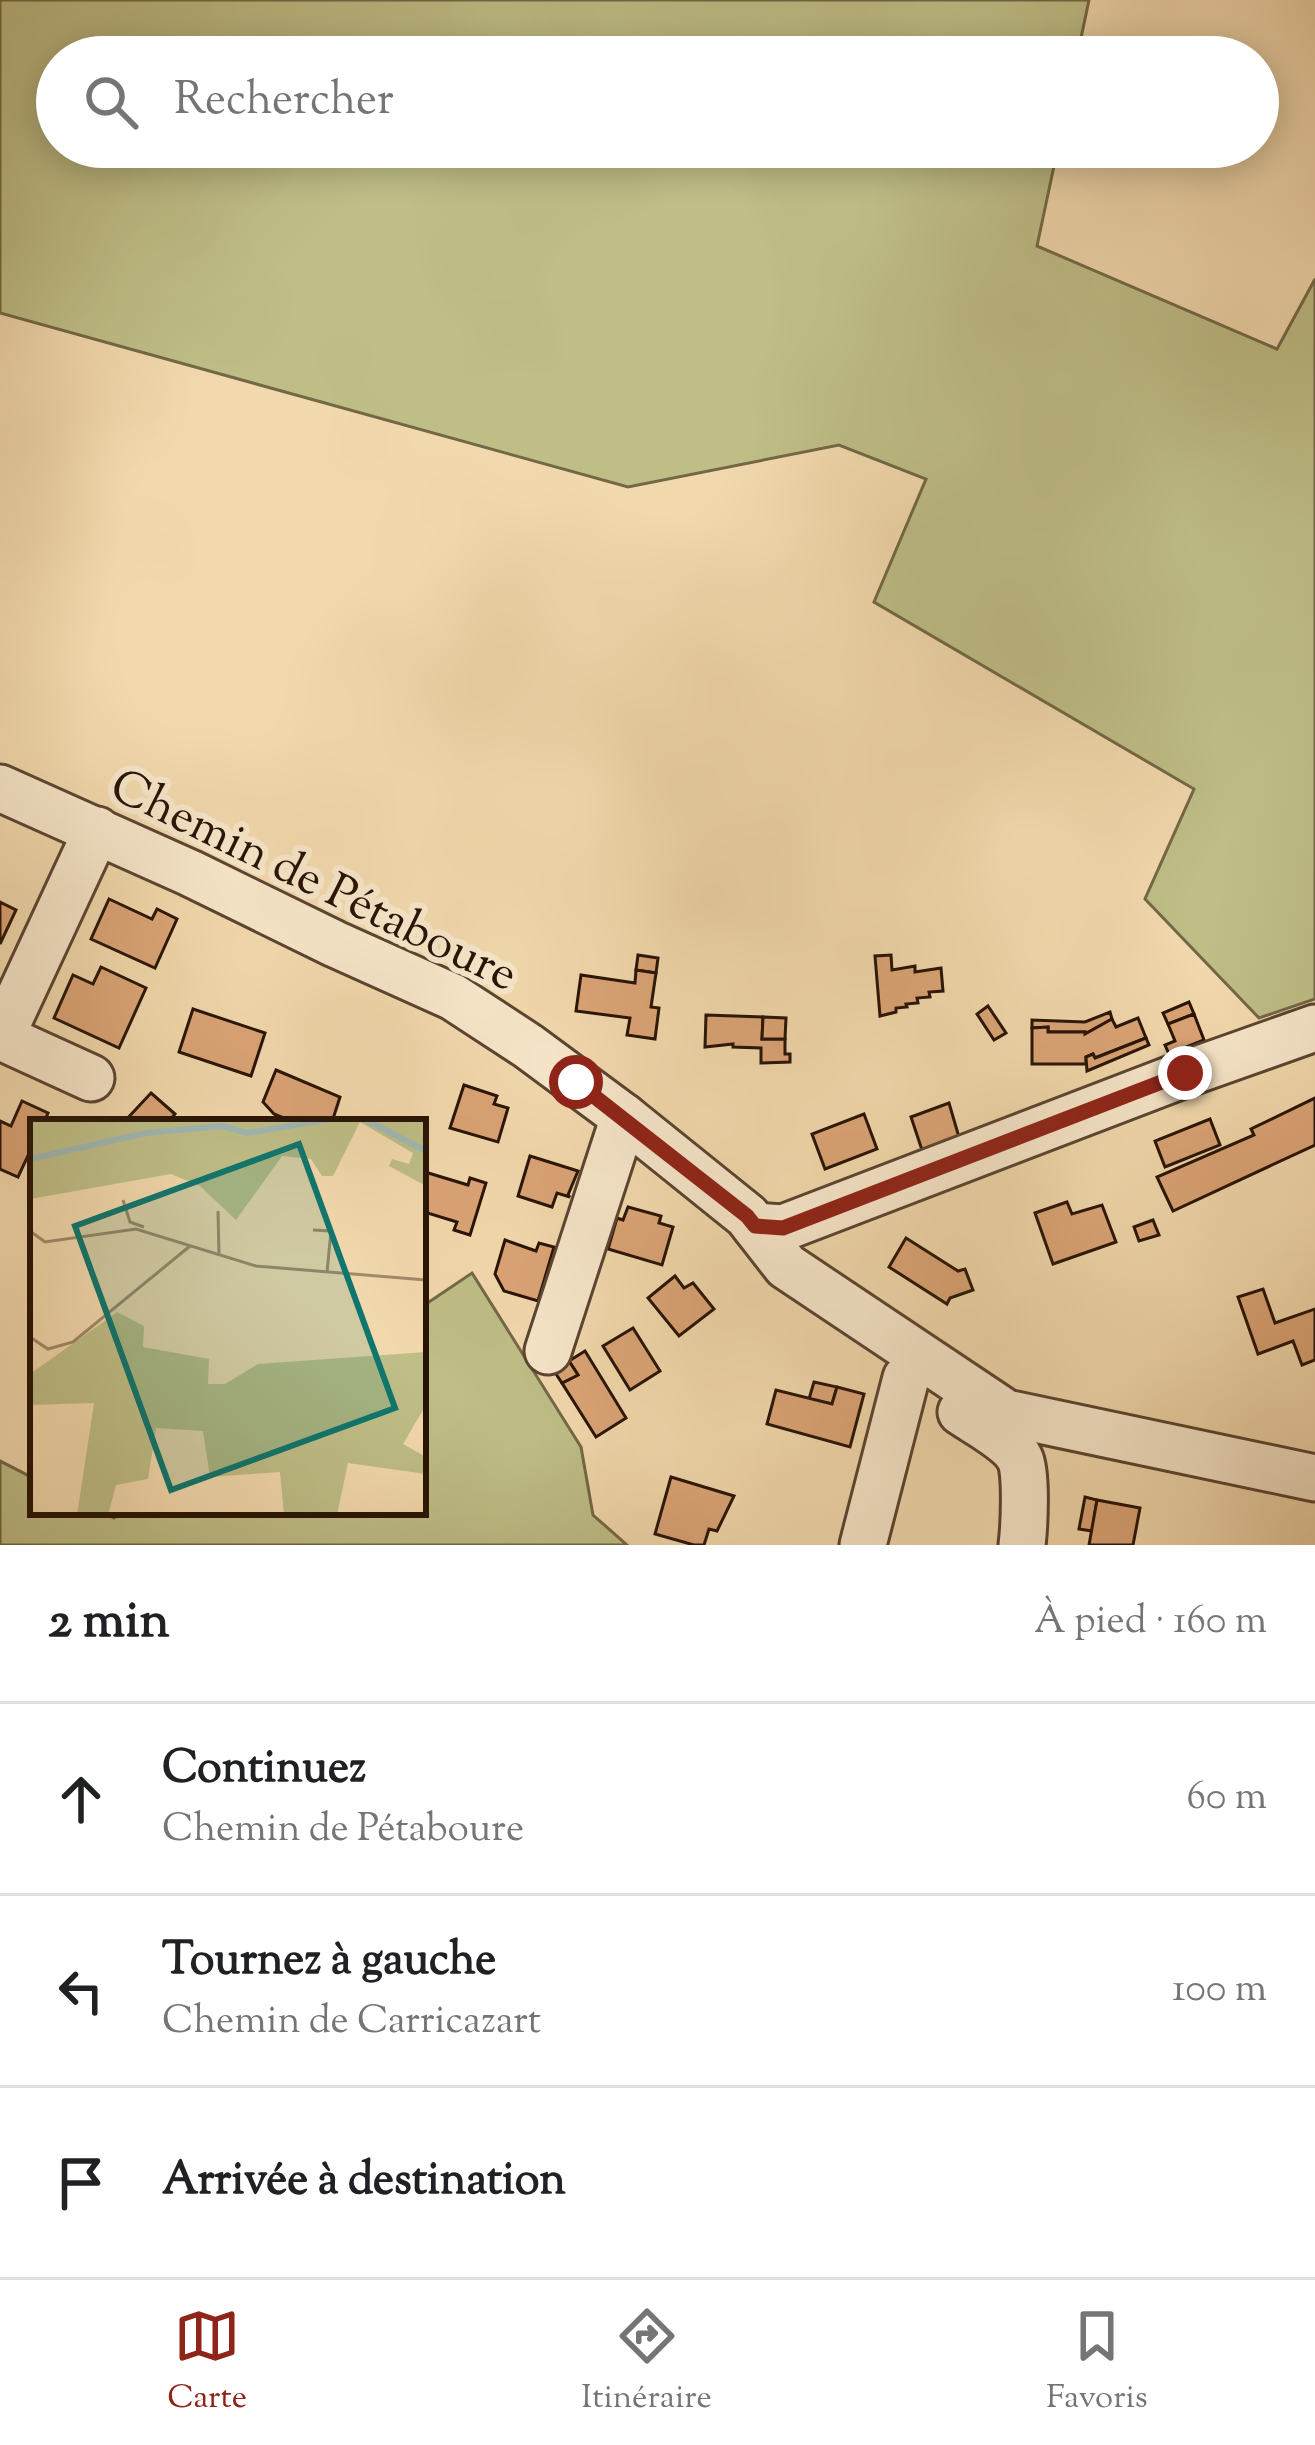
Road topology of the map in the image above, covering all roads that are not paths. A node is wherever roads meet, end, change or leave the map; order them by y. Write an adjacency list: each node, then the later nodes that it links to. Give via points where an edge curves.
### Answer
1 (0, 788): 2 (street, Chemin de Pétaboure)
2 (97, 830): 4 (street, via 2,1037); 5 (street, Chemin de Pétaboure, via 453,997)
3 (1315, 1028): 6 (street, via 783,1228)
4 (91, 1078)
5 (624, 1117): 6 (street, Chemin de Pétaboure); 7 (street)
6 (755, 1226): 8 (street, via 751,1268); 9 (street, Chemin de Pétaboure, via 787,1266 1006,1413)
7 (548, 1351)
8 (906, 1378): 10 (street); 11 (street, via 997,1435 1020,1459)
9 (1315, 1478)
10 (863, 1545)
11 (1022, 1545)

